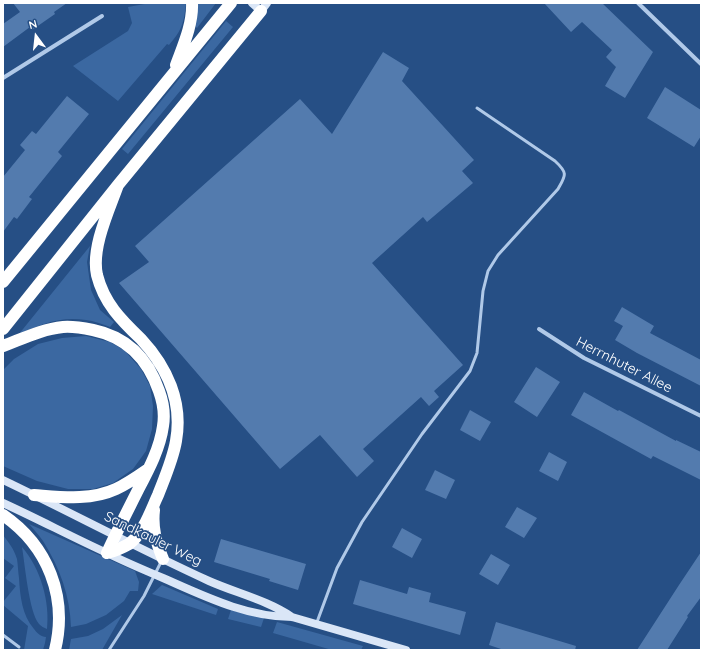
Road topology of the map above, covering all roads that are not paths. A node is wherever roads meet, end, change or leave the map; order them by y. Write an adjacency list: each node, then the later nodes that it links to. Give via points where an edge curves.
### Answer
1 (192, 3): 7 (highway, via 185,40)
2 (231, 3): 7 (highway)
3 (638, 3): 6 (street)
4 (260, 6): 10 (highway)
5 (102, 16): 8 (street)
6 (701, 64)
7 (173, 74): 11 (highway)
8 (3, 78)
9 (477, 108): 28 (lane, via 555,161 563,169 564,177 558,189 498,256 488,271 483,291 477,353 470,371 422,434 362,522 337,568)
10 (118, 185): 12 (highway); 19 (highway, via 97,251 98,278 109,304 163,367 178,413 176,442)
11 (3, 282)
12 (3, 329)
13 (539, 329): 15 (street, Herrnhuter Allee, via 584,358)
14 (3, 346): 16 (highway, via 48,329 63,327 101,332 126,343 151,372 164,408 161,435)
15 (701, 416)
16 (148, 469): 18 (highway, via 116,489 95,496 65,498); 22 (highway)
17 (3, 480): 18 (street, Sandkauler Weg)
18 (34, 495): 22 (street, Sandkauler Weg)
19 (155, 501): 23 (highway, via 140,532); 25 (highway, via 153,527)
20 (3, 503): 24 (street, Sandkauler Weg)
21 (3, 515): 31 (highway, via 33,542 47,566 57,593 60,620)
22 (115, 536): 23 (street, Sandkauler Weg); 24 (highway)
23 (130, 543): 24 (highway); 25 (street, Sandkauler Weg)
24 (107, 553): 26 (street, Sandkauler Weg)
25 (163, 559): 26 (lane); 27 (street, Sandkauler Weg, via 209,581 278,608)
26 (155, 574): 27 (street, Sandkauler Weg, via 225,605 270,616); 32 (lane)
27 (292, 617): 28 (street, Sandkauler Weg)
28 (317, 624): 33 (street, Sandkauler Weg)
29 (3, 635): 30 (lane)
30 (19, 647)
31 (55, 650)
32 (109, 650)
33 (406, 650)

